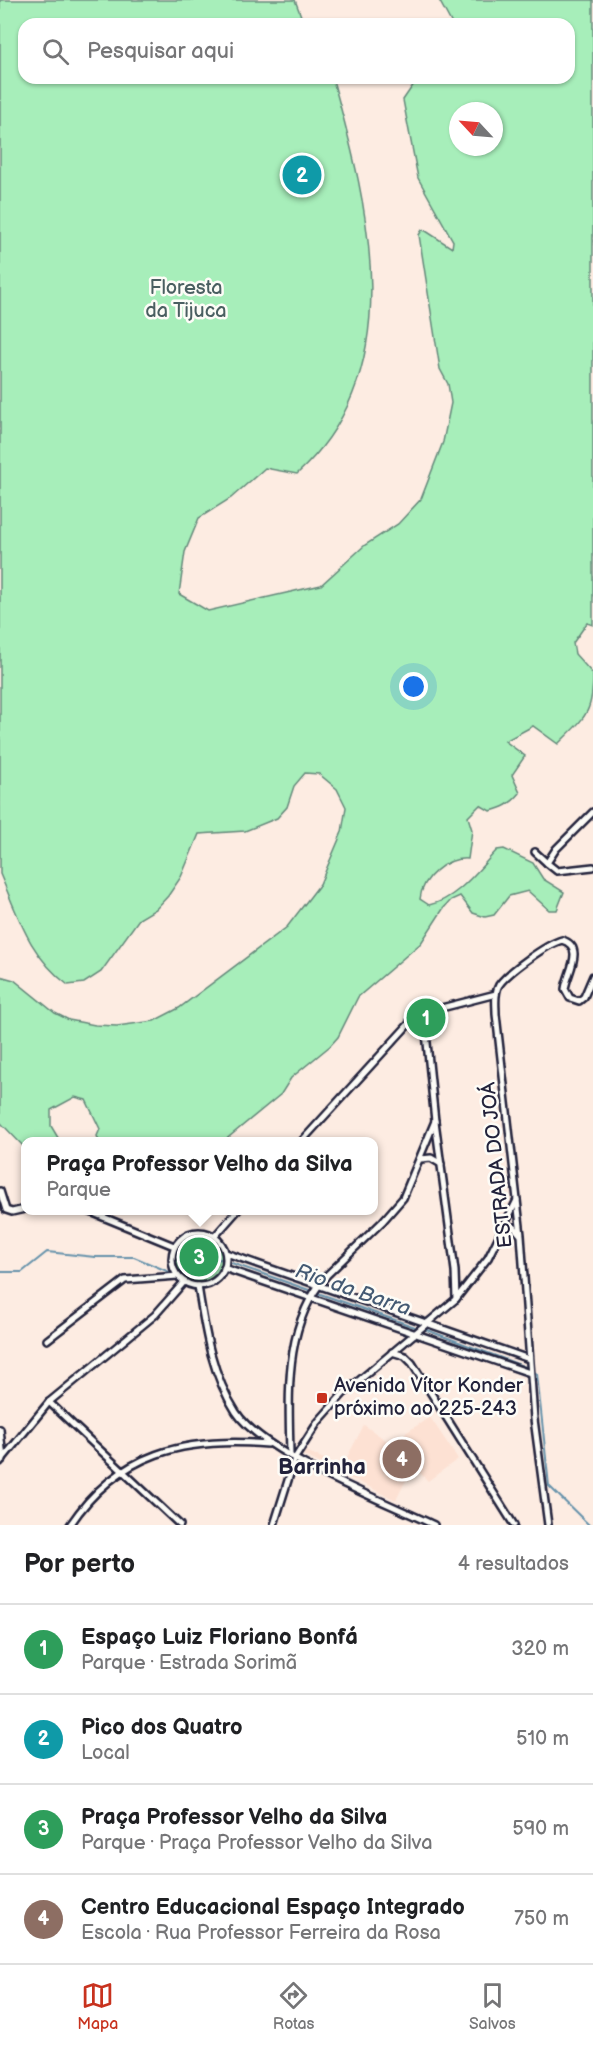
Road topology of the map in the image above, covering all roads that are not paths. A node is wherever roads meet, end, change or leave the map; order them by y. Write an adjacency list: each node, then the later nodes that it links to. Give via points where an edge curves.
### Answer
1 (593, 812): 3 (street)
2 (535, 852): 3 (street)
3 (547, 863): 4 (street, via 557,871)
4 (593, 867)
5 (593, 976): 6 (street, via 584,997 579,1001 570,998 565,990 575,953 562,940 545,948 507,978)
6 (496, 994): 7 (street, via 428,1010); 13 (street, ESTRADA DO JOÁ)
7 (410, 1021): 8 (street, via 426,1033); 9 (street)
8 (435, 1122): 10 (street); 11 (street)
9 (305, 1137)
10 (422, 1159): 11 (street, via 431,1158); 26 (street, via 395,1209)
11 (441, 1164): 27 (street)
12 (0, 1191): 14 (street, via 6,1210)
13 (517, 1200): 17 (street); 18 (street, ESTRADA DO JOÁ)
14 (21, 1210)
15 (98, 1215): 20 (street)
16 (234, 1215): 19 (street)
17 (502, 1231): 18 (street, via 514,1227); 27 (street, via 481,1269)
18 (521, 1235): 32 (street, ESTRADA DO JOÁ)
19 (215, 1236): 20 (street, via 197,1231); 21 (street)
20 (174, 1246): 23 (street, via 174,1270)
21 (226, 1254): 22 (street); 26 (street)
22 (225, 1267): 25 (street, via 217,1279); 26 (street)
23 (178, 1276): 24 (street); 30 (street, via 125,1280)
24 (184, 1282): 25 (street); 34 (street, via 155,1315)
25 (198, 1286): 36 (street, via 215,1370 237,1413)
26 (315, 1290): 28 (street); 29 (street); 37 (street, via 290,1362)
27 (456, 1299): 28 (street)
28 (427, 1325): 29 (street); 32 (street)
29 (419, 1332): 31 (street); 33 (street)
30 (48, 1340)
31 (392, 1352): 37 (street, via 343,1394); 44 (street, via 412,1363)
32 (529, 1360): 33 (street, ESTRADA DO JOÁ)
33 (530, 1372): 45 (street, ESTRADA DO JOÁ)
34 (50, 1402): 38 (street); 39 (street)
35 (0, 1429): 38 (street)
36 (269, 1444): 37 (street); 39 (street, via 200,1442 151,1456)
37 (293, 1457): 42 (street); 43 (street)
38 (1, 1460)
39 (122, 1471): 40 (street, via 94,1493); 41 (street)
40 (70, 1525)
41 (180, 1525)
42 (274, 1525)
43 (434, 1525)
44 (514, 1525)
45 (548, 1525)

